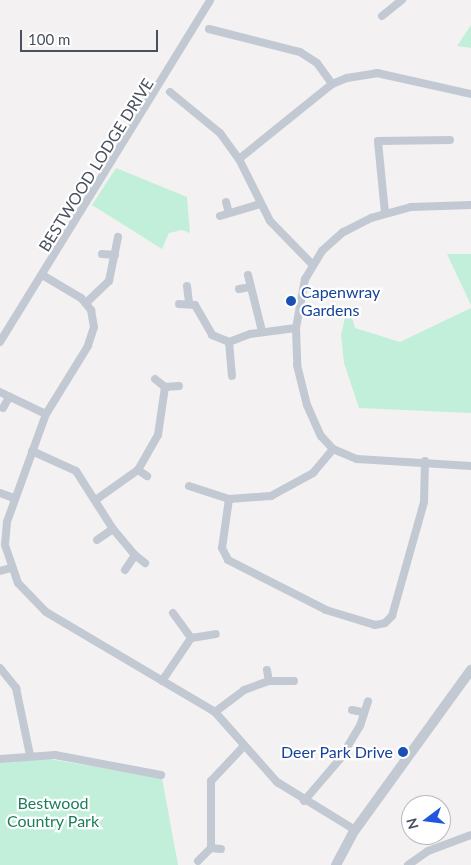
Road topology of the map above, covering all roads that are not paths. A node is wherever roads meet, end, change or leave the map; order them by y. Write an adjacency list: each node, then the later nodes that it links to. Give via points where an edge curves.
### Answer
1 (210, 0): 21 (street, BESTWOOD LODGE DRIVE)
2 (402, 0): 3 (street)
3 (382, 16)
4 (209, 29): 5 (street, via 300,52 317,63)
5 (332, 84): 7 (street, via 377,73); 9 (street)
6 (170, 92): 9 (street, via 203,115)
7 (471, 94)
8 (450, 140): 14 (street, via 378,141)
9 (239, 160): 11 (street)
10 (226, 202): 13 (street)
11 (260, 204): 13 (street); 19 (street, via 281,235)
12 (471, 205): 14 (street, via 425,205)
13 (229, 213): 15 (street)
14 (385, 214): 19 (street, via 343,232)
15 (220, 216)
16 (118, 237): 18 (street)
17 (102, 254): 18 (street)
18 (115, 255): 26 (street, via 109,281)
19 (312, 264): 28 (street, via 301,292)
20 (248, 275): 23 (street)
21 (44, 276): 26 (street); 30 (street, BESTWOOD LODGE DRIVE)
22 (187, 286): 25 (street)
23 (250, 286): 24 (street); 29 (street)
24 (239, 289)
25 (189, 302): 27 (street); 31 (street, via 204,315 212,335)
26 (86, 303): 39 (street, via 93,317 92,337)
27 (179, 304)
28 (296, 328): 29 (street); 40 (street, via 297,365 307,405 321,436)
29 (262, 331): 31 (street)
30 (0, 342)
31 (229, 342): 32 (street)
32 (232, 376)
33 (155, 379): 34 (street)
34 (164, 386): 35 (street); 44 (street, via 158,435)
35 (179, 386)
36 (0, 392): 37 (street)
37 (9, 397): 38 (street); 39 (street)
38 (3, 408)
39 (46, 414): 41 (street)
40 (334, 449): 42 (street, via 357,458); 50 (street, via 313,473 293,487 264,497)
41 (32, 451): 48 (street); 49 (street, via 76,471)
42 (425, 461): 43 (street); 50 (street, via 424,502 392,616 385,623 375,625 326,610 228,560 222,548)
43 (471, 466)
44 (138, 470): 45 (street); 49 (street)
45 (147, 476)
46 (189, 486): 50 (street)
47 (0, 494): 48 (street)
48 (14, 498): 55 (street, via 5,545)
49 (97, 499): 51 (street)
50 (229, 499)
51 (112, 529): 52 (street); 53 (street)
52 (97, 540)
53 (135, 555): 54 (street); 56 (street)
54 (145, 564)
55 (10, 568): 57 (street); 64 (street, via 18,583 46,612)
56 (125, 570)
57 (0, 571)
58 (173, 613): 60 (street)
59 (216, 634): 60 (street)
60 (191, 638): 64 (street)
61 (0, 668): 72 (street, via 16,688)
62 (267, 670): 65 (street)
63 (471, 670): 76 (street)
64 (162, 681): 69 (street)
65 (269, 681): 66 (street); 69 (street, via 232,695)
66 (294, 682)
67 (368, 701): 70 (street)
68 (352, 710): 70 (street)
69 (215, 712): 71 (street)
70 (362, 712): 75 (street, via 360,726 340,759)
71 (244, 746): 75 (street, via 277,782); 78 (street, via 211,781)
72 (30, 755): 73 (street); 74 (street, via 72,757)
73 (0, 759)
74 (161, 776)
75 (304, 801): 76 (street)
76 (355, 830): 81 (street)
77 (471, 836): 82 (street, via 434,848)
78 (211, 848): 79 (street); 80 (street)
79 (221, 849)
80 (198, 861)
81 (336, 865)
82 (408, 865)

